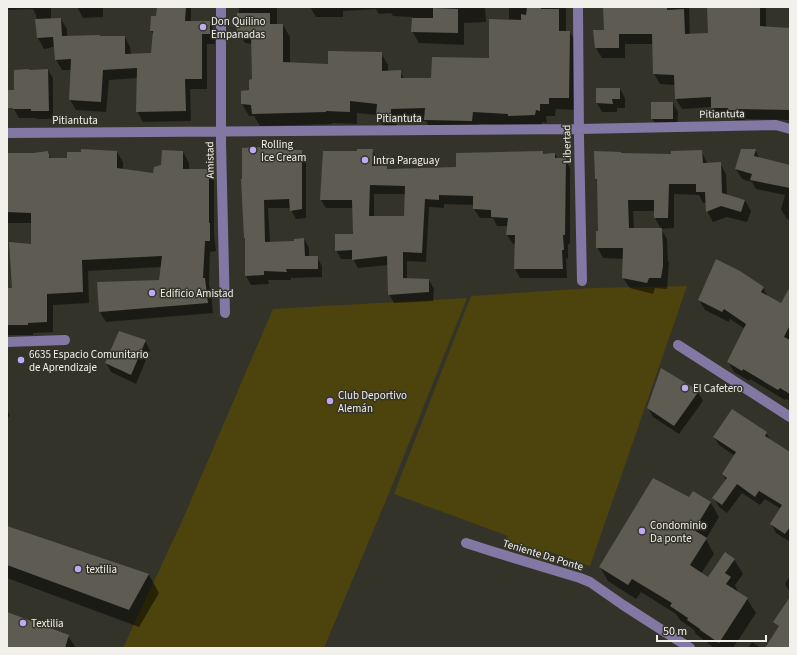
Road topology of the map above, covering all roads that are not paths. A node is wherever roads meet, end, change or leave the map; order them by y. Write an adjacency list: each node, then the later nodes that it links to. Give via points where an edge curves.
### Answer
1 (220, 7): 5 (street, Amistad)
2 (578, 7): 3 (street, Libertad)
3 (579, 129): 4 (street, Pitiantuta, via 776,125); 5 (street, Pitiantuta); 7 (street, Libertad)
4 (790, 129)
5 (221, 131): 6 (street, Pitiantuta); 8 (street, Amistad)
6 (7, 133)
7 (582, 281)
8 (225, 313)
9 (65, 340): 10 (street)
10 (7, 342)
11 (678, 345): 12 (street)
12 (790, 417)
13 (466, 543): 14 (street, Teniente Da Ponte, via 590,582)
14 (690, 648)

